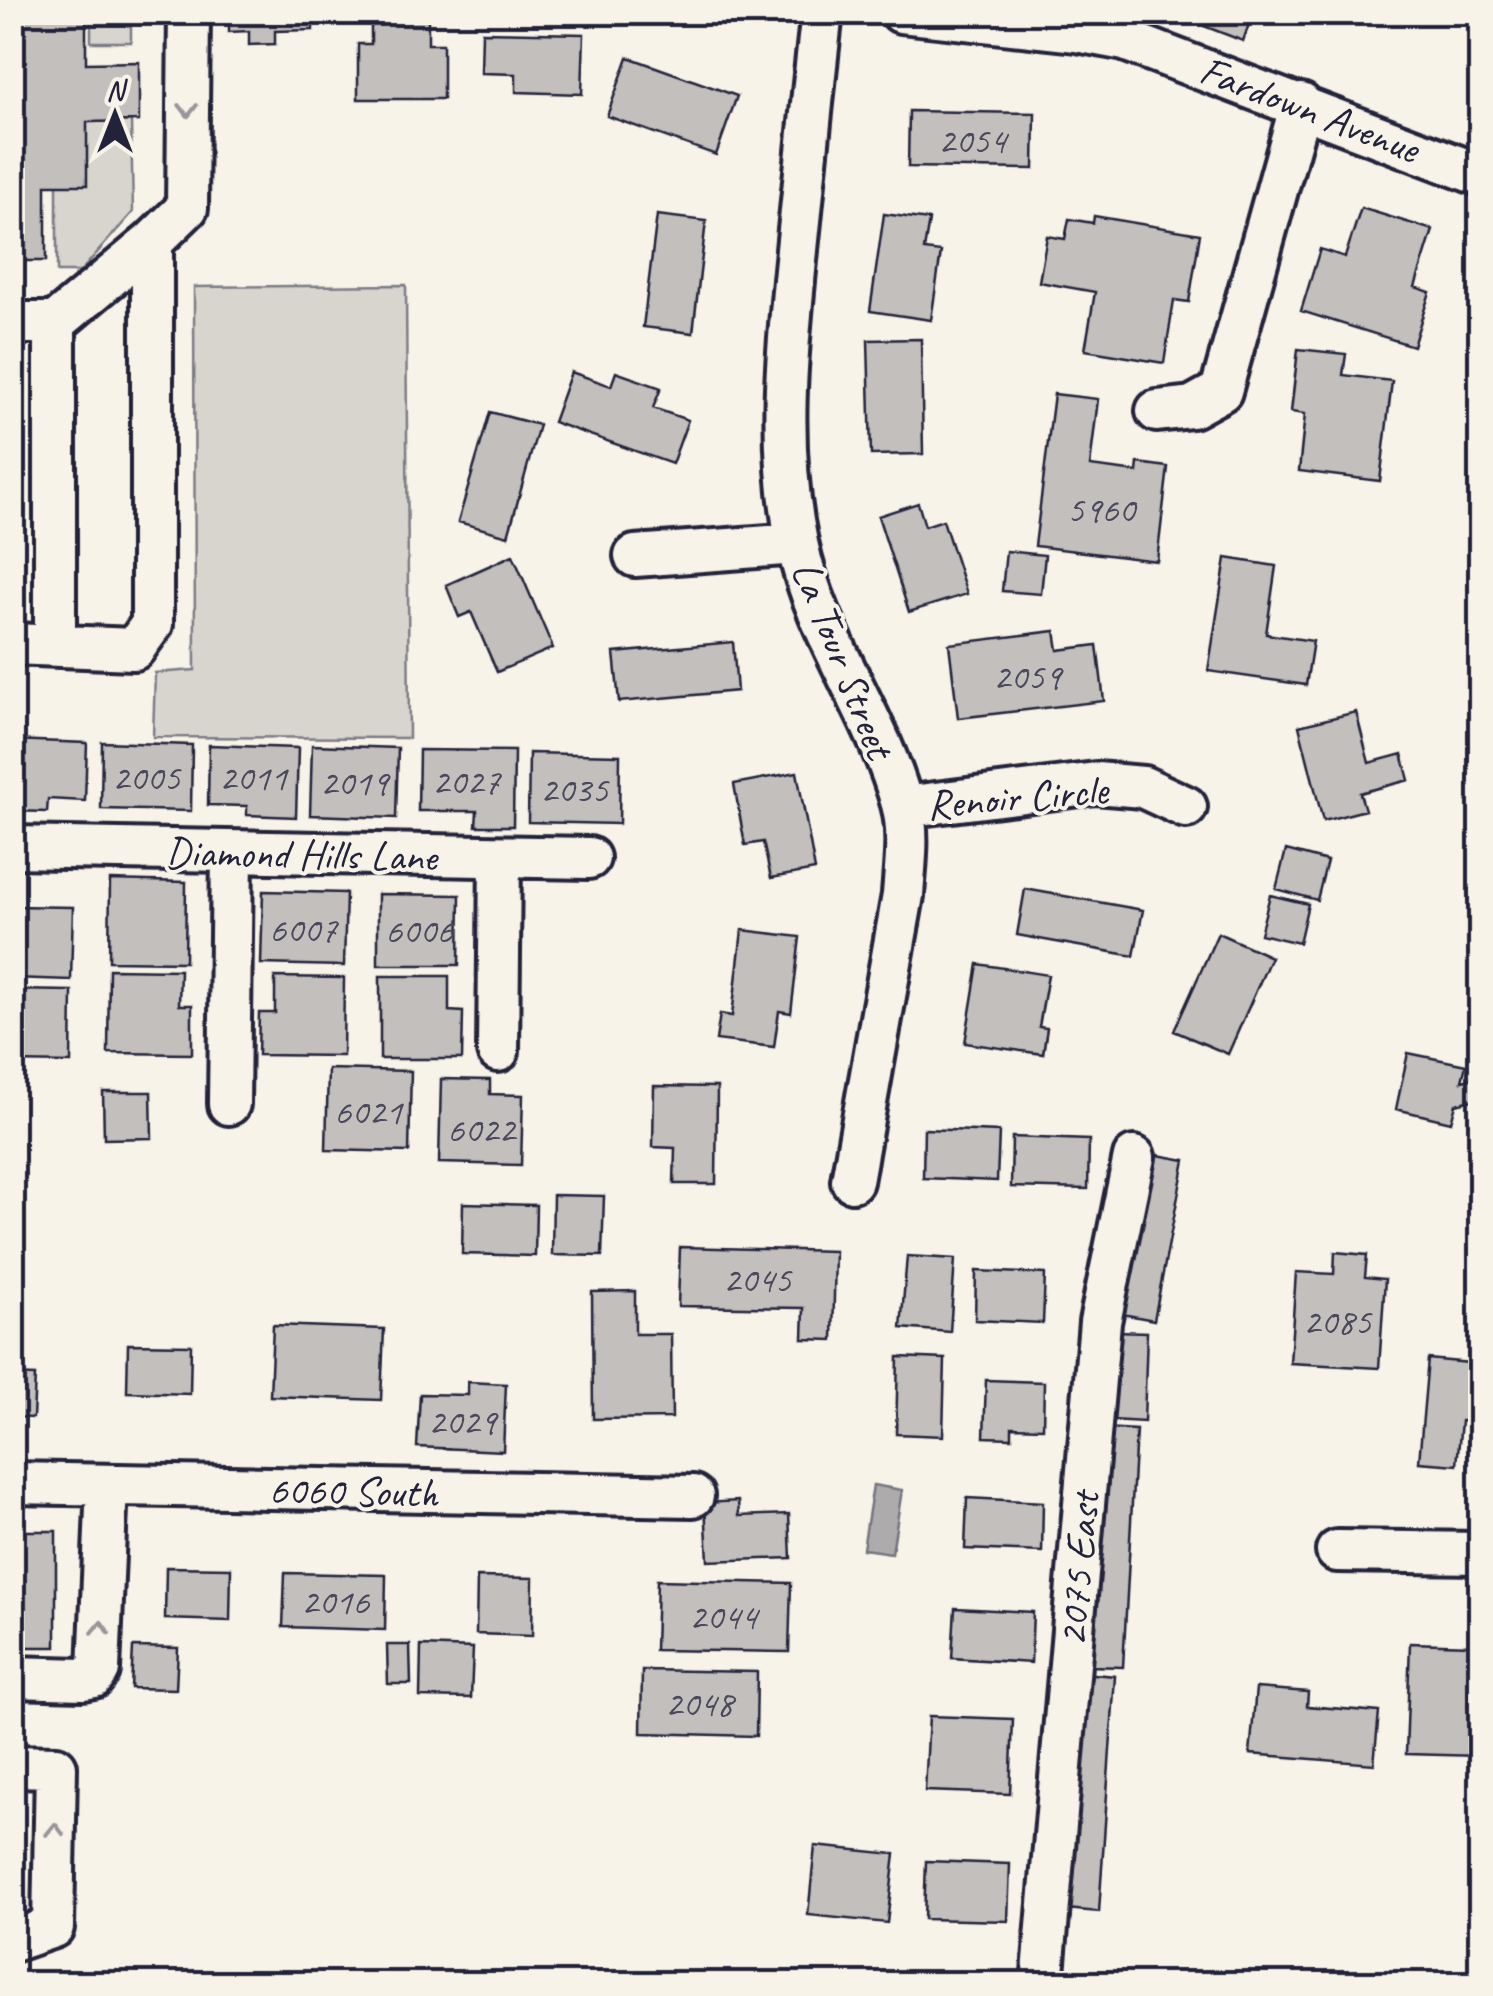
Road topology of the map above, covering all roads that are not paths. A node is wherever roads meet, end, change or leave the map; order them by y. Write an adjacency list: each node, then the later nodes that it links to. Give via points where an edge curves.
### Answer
1 (189, 12): 7 (street, one-way to 7, via 188,208)
2 (822, 12): 11 (street, La Tour Street, via 784,377)
3 (901, 12): 4 (street, Fardown Avenue, via 1077,31)
4 (1131, 26): 5 (street, Fardown Avenue)
5 (1301, 104): 6 (street, Fardown Avenue); 10 (street, via 1221,391 1192,407)
6 (1480, 174)
7 (152, 242): 9 (street); 14 (street, via 152,624 134,649)
8 (12, 322): 9 (street)
9 (55, 323): 14 (street)
10 (1157, 411)
11 (797, 544): 12 (street); 15 (street, La Tour Street, via 834,650)
12 (635, 556)
13 (12, 644): 14 (street)
14 (55, 645)
15 (903, 807): 16 (street, Renoir Circle, via 1096,782 1142,787); 24 (street, La Tour Street, via 904,895)
16 (1186, 807)
17 (12, 846): 18 (street, Diamond Hills Lane)
18 (232, 853): 19 (street, Diamond Hills Lane); 22 (street)
19 (500, 858): 20 (street, Diamond Hills Lane); 21 (street)
20 (589, 858)
21 (498, 1052)
22 (230, 1104)
23 (1134, 1157): 33 (street, 2075 East, via 1100,1322)
24 (852, 1182)
25 (12, 1484): 26 (street, 6060 South)
26 (107, 1485): 27 (street, 6060 South); 30 (street, one-way to 26, via 83,1679 99,1670)
27 (692, 1496)
28 (1337, 1551): 29 (street)
29 (1480, 1553)
30 (12, 1676)
31 (12, 1766): 32 (street, one-way to 31, via 53,1927 56,1767)
32 (12, 1941)
33 (1042, 1984)

